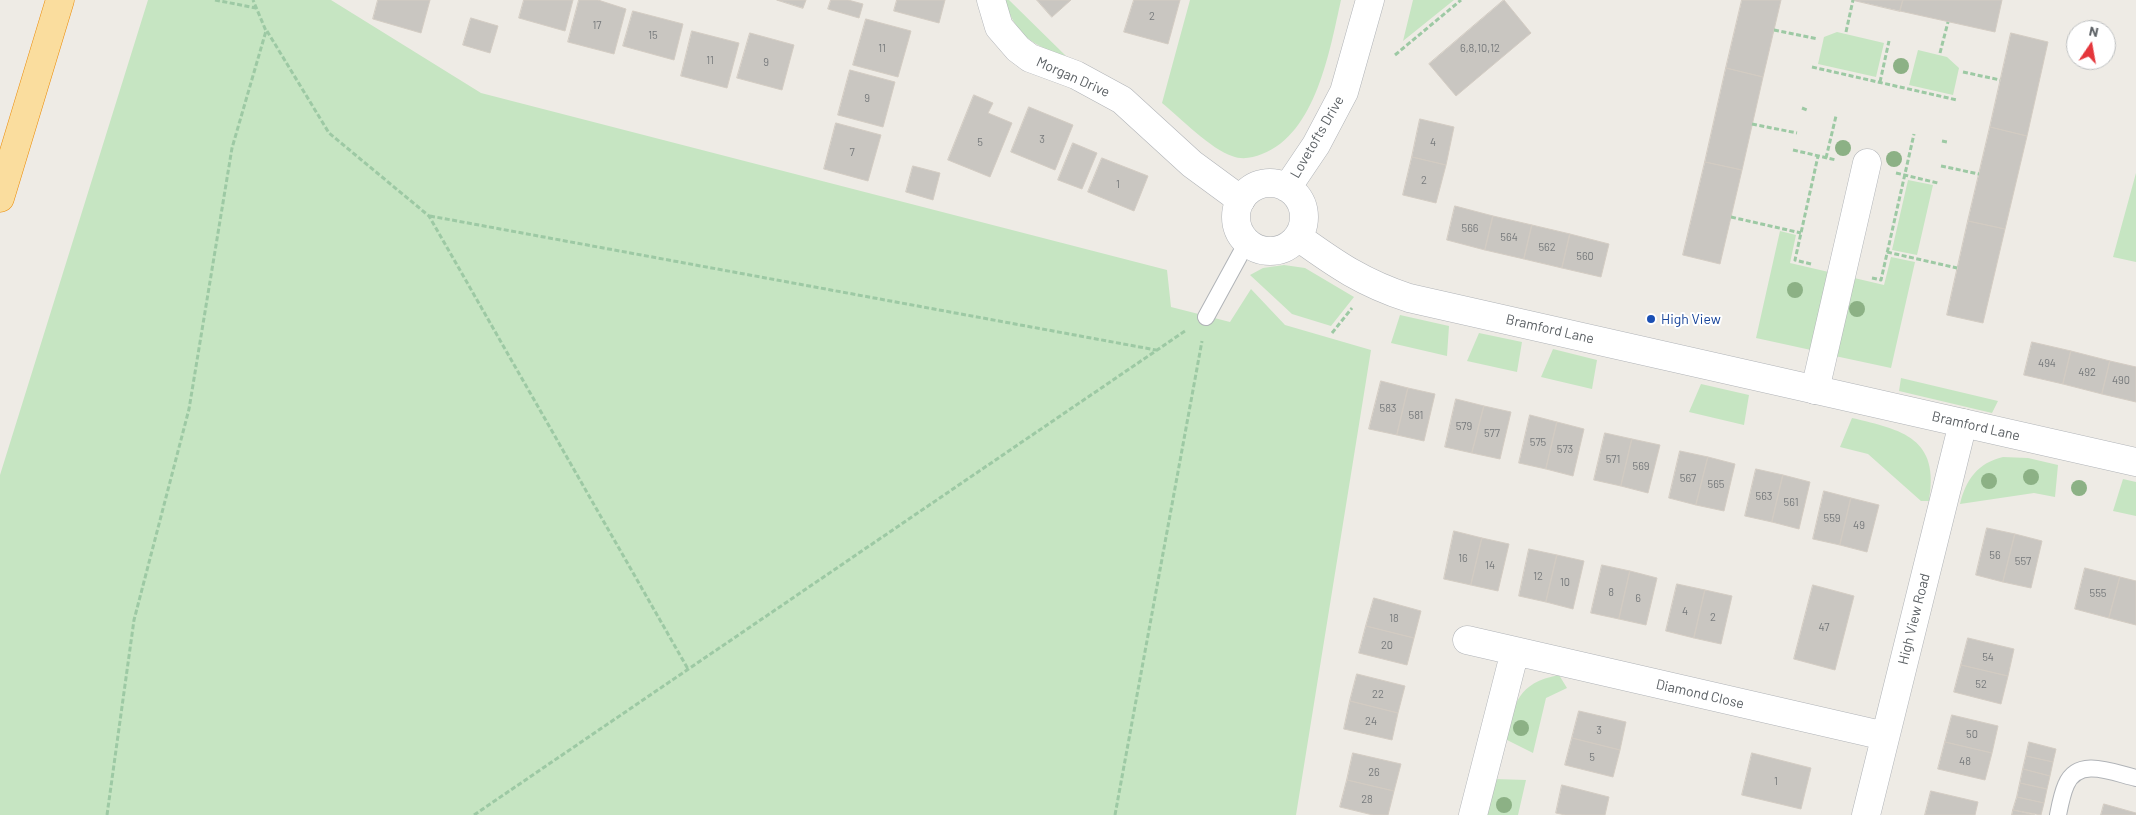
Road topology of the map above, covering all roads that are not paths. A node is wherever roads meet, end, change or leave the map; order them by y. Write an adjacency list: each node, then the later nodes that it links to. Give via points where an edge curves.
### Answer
1 (60, 0): 6 (highway)
2 (991, 0): 7 (street, Morgan Drive, via 999,27 1018,49 1030,58 1076,75 1122,100 1192,164)
3 (1370, 0): 5 (street, Lovetofts Drive, via 1344,92 1316,145)
4 (1866, 166): 11 (street)
5 (1287, 188): 7 (street, via 1267,183 1251,189); 8 (street, via 1301,202 1304,219)
6 (0, 198)
7 (1241, 200): 9 (street, via 1236,211 1238,227)
8 (1298, 237): 9 (street, via 1285,248 1271,252); 11 (street, Bramford Lane, via 1366,282 1409,298)
9 (1247, 242): 10 (lane)
10 (1206, 317)
11 (1815, 390): 12 (street, Bramford Lane)
12 (1963, 423): 13 (street, Bramford Lane); 16 (street, High View Road)
13 (2136, 462)
14 (1467, 640): 15 (street, Diamond Close)
15 (1515, 651): 16 (street, Diamond Close); 18 (street)
16 (1885, 736): 19 (street, High View Road)
17 (2136, 778): 20 (lane, via 2096,768 2080,769 2065,786)
18 (1473, 815)
19 (1866, 815)
20 (2058, 815)

